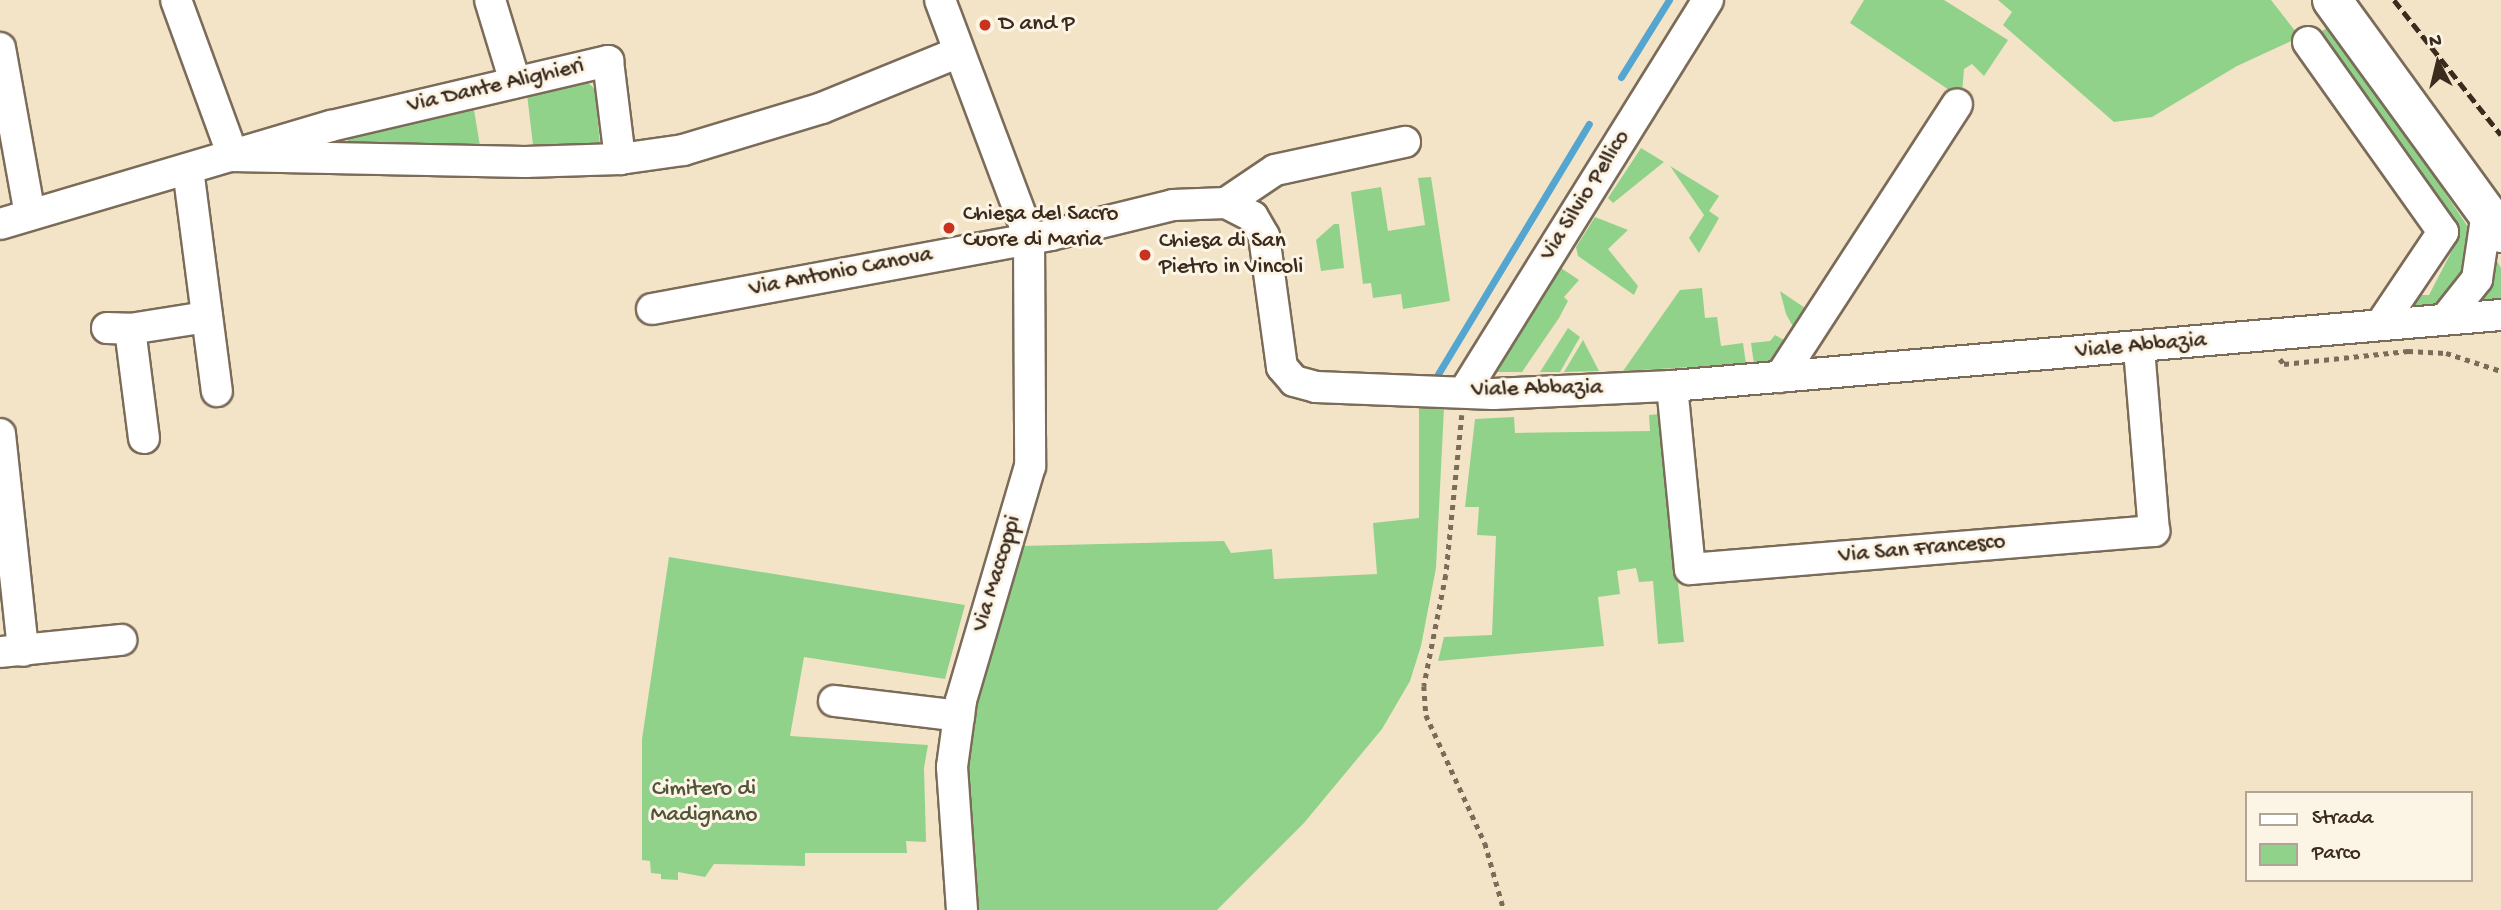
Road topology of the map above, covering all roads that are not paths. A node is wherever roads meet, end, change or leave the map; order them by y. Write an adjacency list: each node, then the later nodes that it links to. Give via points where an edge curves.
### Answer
1 (176, 0): 13 (street)
2 (491, 0): 9 (street)
3 (940, 0): 8 (street)
4 (1708, 0): 31 (street, Via Silvio Pellico)
5 (2332, 0): 19 (main road)
6 (2308, 42): 26 (street, via 2443,232)
7 (0, 48): 18 (street)
8 (957, 53): 15 (street, Via Dante Alighieri, via 822,108 683,150); 21 (street)
9 (514, 82): 11 (street, Via Dante Alighieri); 15 (street, Via Dante Alighieri, via 608,61)
10 (1957, 104): 28 (street)
11 (331, 126): 13 (street, Via Dante Alighieri); 14 (street)
12 (1405, 142): 17 (street, via 1275,170)
13 (233, 156): 14 (street, Via Dante Alighieri); 16 (street, Via Dante Alighieri)
14 (342, 159): 15 (street, Via Dante Alighieri)
15 (620, 159)
16 (188, 169): 18 (street, Via Dante Alighieri); 24 (street)
17 (1226, 203): 21 (street, Via Antonio Canova, via 1173,205); 31 (street, Viale Abbazia, via 1253,217 1264,236 1282,367 1294,381 1316,387)
18 (30, 214): 20 (street, Via Dante Alighieri)
19 (2494, 222): 25 (street, via 2477,279)
20 (0, 224)
21 (1029, 237): 22 (street, Via Antonio Canova); 37 (street, Via Maccoppi, via 1030,466)
22 (652, 309)
23 (2501, 315): 25 (street, Viale Abbazia)
24 (207, 317): 30 (street); 33 (street, via 119,328)
25 (2446, 317): 26 (street, Viale Abbazia)
26 (2381, 324): 27 (street, Viale Abbazia)
27 (2139, 347): 28 (street, Viale Abbazia); 29 (street, Via San Francesco, via 2154,531 1689,569)
28 (1780, 377): 29 (street, Viale Abbazia)
29 (1672, 386): 31 (street, Viale Abbazia)
30 (217, 391)
31 (1464, 392)
32 (0, 434): 35 (street)
33 (144, 438)
34 (121, 640): 35 (street)
35 (11, 652)
36 (834, 701): 37 (street)
37 (959, 716): 38 (street, Via Maccoppi, via 952,767)
38 (962, 910)

